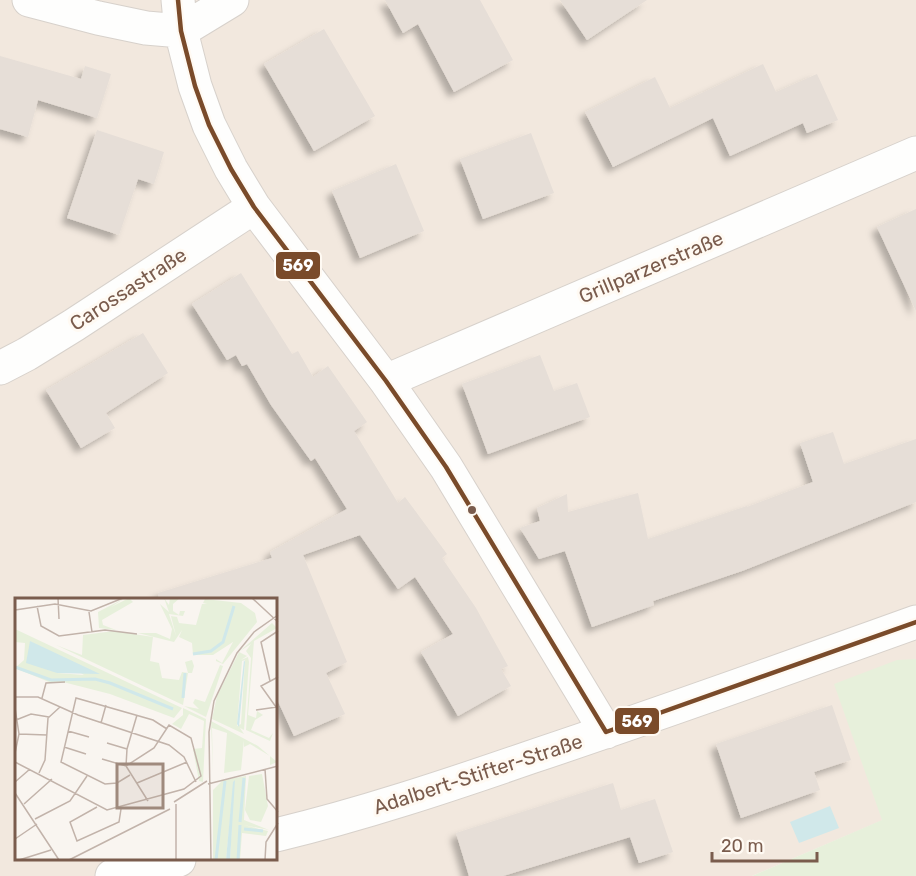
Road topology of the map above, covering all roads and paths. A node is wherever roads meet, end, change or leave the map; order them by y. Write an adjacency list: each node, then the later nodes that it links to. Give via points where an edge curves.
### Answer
1 (29, 0): 3 (street, via 146,28)
2 (232, 0): 3 (street)
3 (180, 16): 5 (street, via 195,86 209,125)
4 (916, 153): 7 (street, Grillparzerstraße)
5 (254, 207): 6 (street, Carossastraße, via 64,331); 7 (street)
6 (0, 368)
7 (386, 381): 9 (street, via 452,476)
8 (916, 621): 9 (street, Adalbert-Stifter-Straße)
9 (606, 732): 10 (street, Adalbert-Stifter-Straße, via 404,800)
10 (278, 835)
11 (174, 861): 12 (street)
12 (112, 876)

